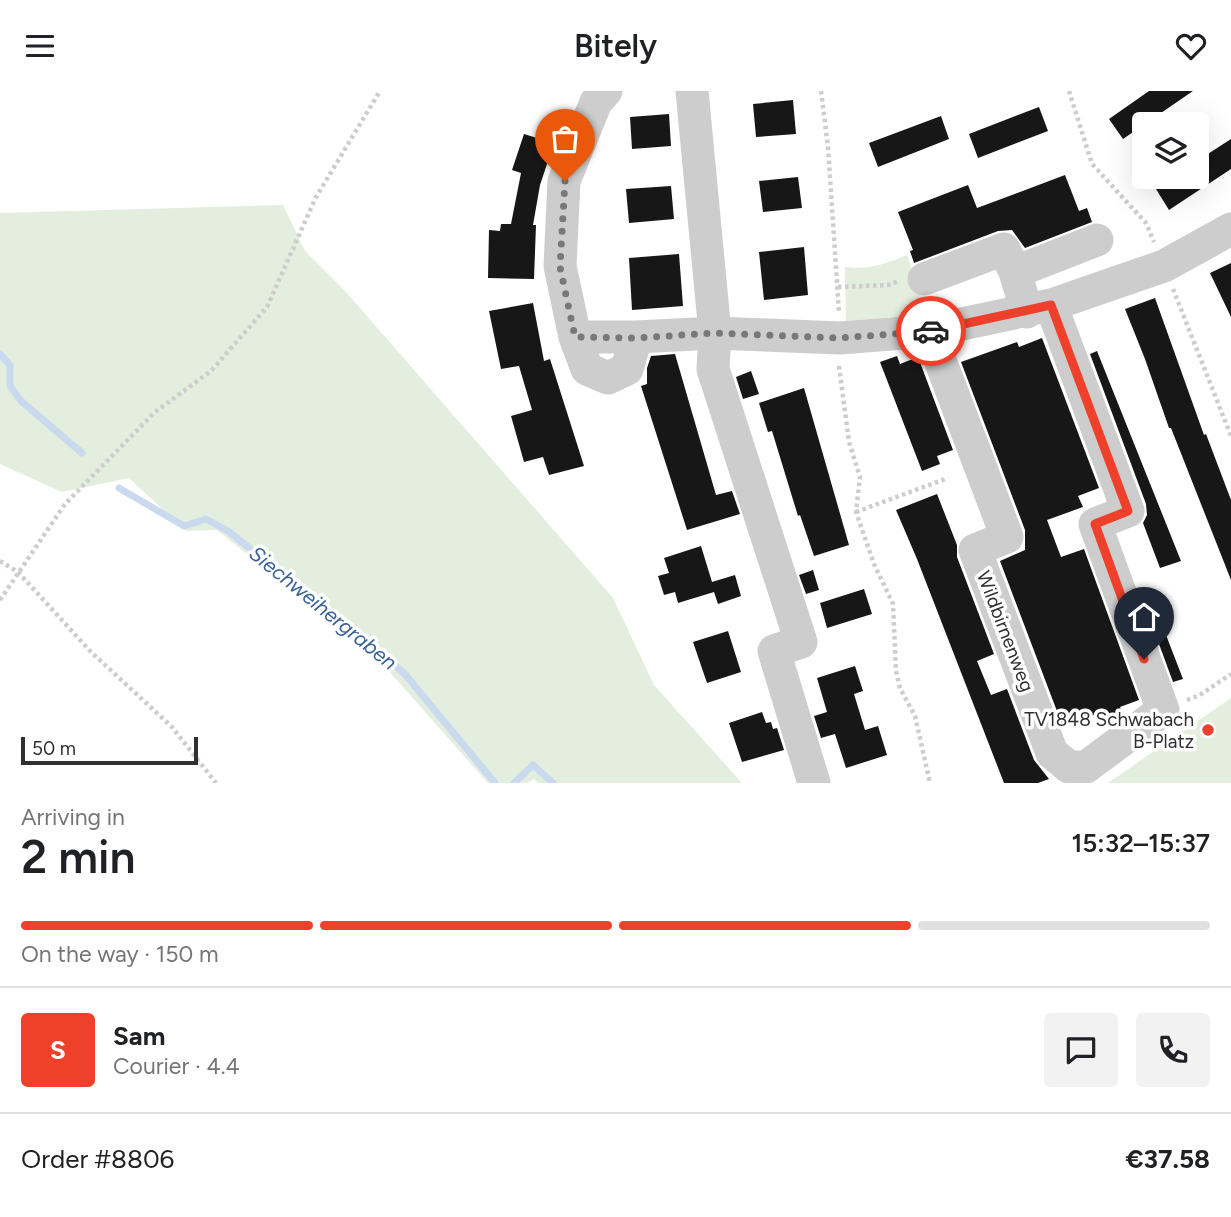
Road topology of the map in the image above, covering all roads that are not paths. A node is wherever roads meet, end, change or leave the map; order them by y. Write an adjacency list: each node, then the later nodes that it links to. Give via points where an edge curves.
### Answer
1 (606, 91): 9 (street, via 596,102 565,181 560,267 587,369 608,378 627,369 636,338)
2 (692, 91): 9 (street)
3 (1231, 229): 7 (street, via 1164,266)
4 (1097, 240): 5 (street)
5 (1015, 272): 6 (street, via 1004,249); 7 (street)
6 (924, 279)
7 (1039, 309): 8 (street); 8 (street, Wildbirnenweg, via 1128,511 1095,524 1163,710 1086,767 1069,767 1052,753 975,551 1007,537)
8 (929, 331): 9 (street, via 840,338)
9 (715, 333): 10 (street, via 713,369 801,642 774,651)
10 (814, 783)

